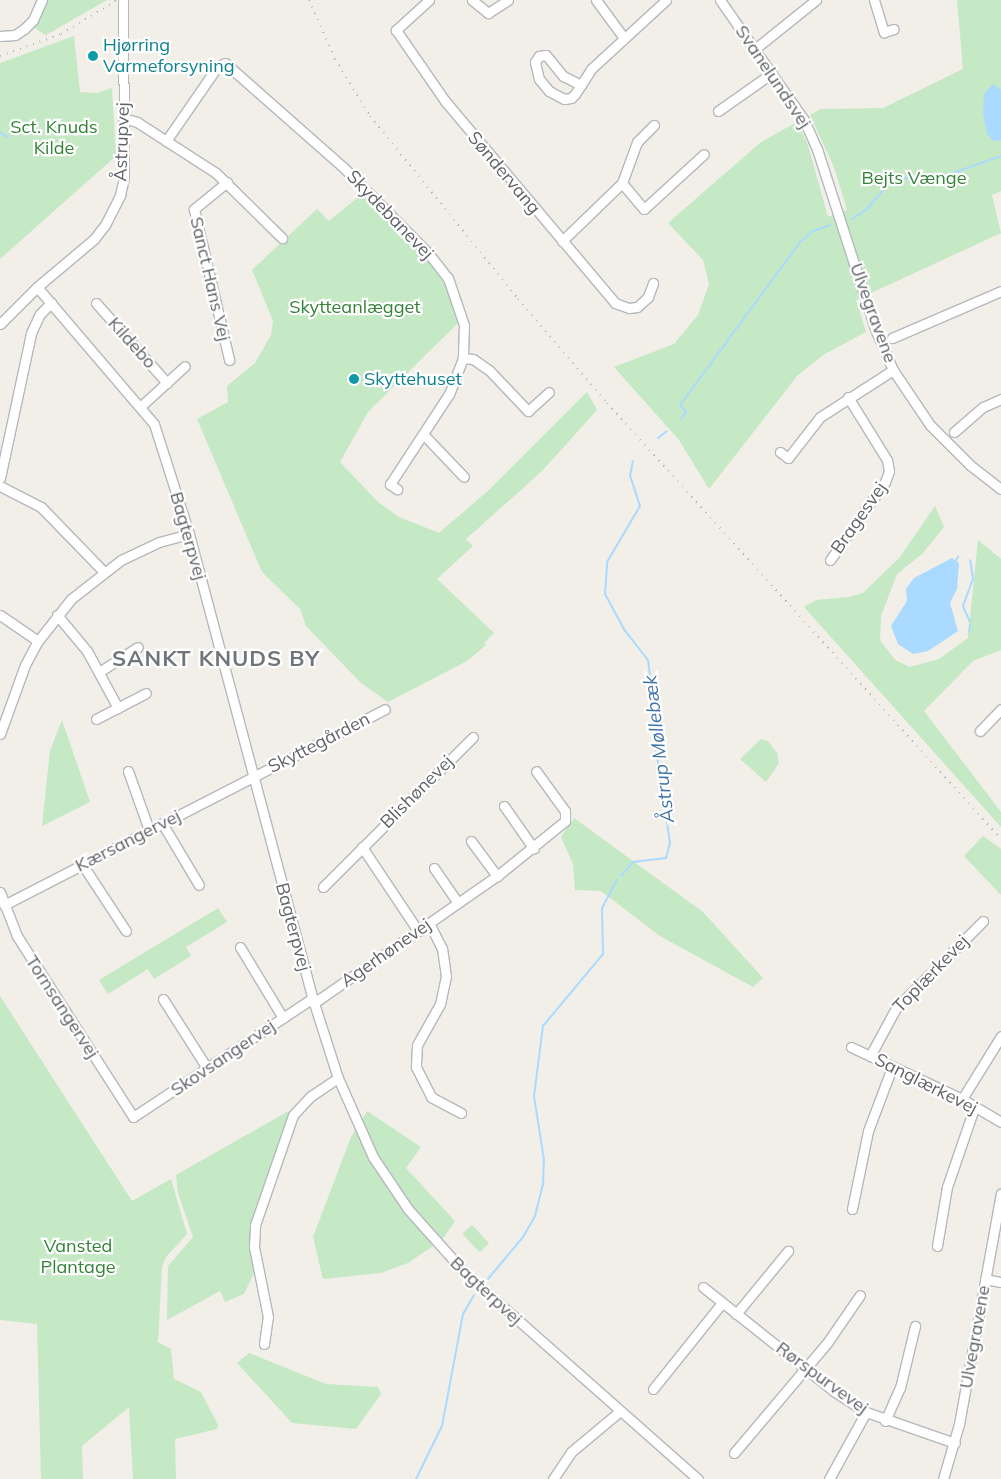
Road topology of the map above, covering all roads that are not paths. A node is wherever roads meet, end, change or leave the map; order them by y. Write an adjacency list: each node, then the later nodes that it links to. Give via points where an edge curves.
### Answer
1 (42, 0): 12 (street, via 33,20 24,29 14,35)
2 (123, 0): 18 (street, Åstrupvej)
3 (429, 0): 26 (street, Søndervang, via 396,30 445,101)
4 (472, 0): 5 (street, via 488,13)
5 (508, 0)
6 (596, 0): 13 (street)
7 (666, 0): 13 (street)
8 (720, 0): 14 (street, Svanelundsvej)
9 (816, 0): 14 (street)
10 (874, 0): 11 (street, via 884,32)
11 (894, 29)
12 (0, 36)
13 (624, 38): 16 (street, via 591,69)
14 (756, 48): 15 (street, Svanelundsvej)
15 (772, 73): 17 (street); 24 (street, Svanelundsvej, via 811,134)
16 (580, 85): 16 (street, via 571,98 555,96 539,78 535,62 539,56 546,56 563,76)
17 (718, 111)
18 (123, 118): 20 (street); 28 (street, Åstrupvej, via 124,176 113,213 94,239)
19 (654, 125): 23 (street, via 637,142)
20 (166, 141): 22 (street); 34 (street, Skydebanevej, via 217,67 225,63 343,167 438,265 452,285 461,308)
21 (704, 154): 23 (street, via 644,208)
22 (227, 182): 25 (street); 35 (street, Sanct Hans Vej, via 194,209)
23 (622, 183): 26 (street)
24 (839, 215): 37 (street, Ulvegravene, via 875,329)
25 (282, 238)
26 (562, 241): 27 (street, Søndervang, via 622,307 643,303)
27 (653, 283)
28 (37, 287): 30 (street, Bagterpvej); 32 (street, Åstrupvej)
29 (1001, 291): 33 (street)
30 (51, 303): 42 (street, Bagterpvej); 47 (street, via 40,314 31,332)
31 (96, 303): 38 (street, Kildebo)
32 (0, 324)
33 (892, 338)
34 (463, 358): 39 (street, via 473,359 489,370 528,411); 44 (street, Skydebanevej, via 449,394)
35 (229, 360)
36 (186, 366): 38 (street, Kildebo)
37 (893, 370): 40 (street); 50 (street, Ulvegravene, via 930,425 970,465)
38 (167, 383): 42 (street, Kildebo)
39 (549, 392)
40 (848, 397): 45 (street, via 820,417 788,458); 52 (street, Bragesvej, via 887,460 889,471 885,482)
41 (1001, 399): 43 (street)
42 (141, 406): 51 (street, Bagterpvej, via 154,424)
43 (954, 432)
44 (423, 434): 46 (street); 49 (street, Skydebanevej, via 390,484)
45 (780, 452)
46 (464, 476)
47 (0, 478)
48 (0, 486): 53 (street, via 41,507)
49 (397, 489)
50 (1001, 489)
51 (189, 534): 53 (street, via 140,550); 69 (street, Bagterpvej)
52 (830, 560)
53 (103, 571): 55 (street)
54 (0, 615): 56 (street)
55 (57, 615): 56 (street); 58 (street)
56 (38, 641): 65 (street, via 25,665)
57 (138, 647): 58 (street)
58 (99, 672): 60 (street)
59 (146, 693): 60 (street)
60 (118, 708): 63 (street)
61 (385, 709): 69 (street, Skyttegården)
62 (1001, 710): 64 (street)
63 (96, 719)
64 (980, 731)
65 (0, 734)
66 (473, 737): 74 (street, Blishønevej)
67 (536, 770): 75 (street, Agerhønevej, via 567,816)
68 (128, 771): 72 (street)
69 (252, 777): 71 (street, Kærsangervej); 90 (street, Bagterpvej)
70 (504, 806): 75 (street)
71 (162, 823): 72 (street, Kærsangervej); 79 (street)
72 (149, 830): 76 (street, Kærsangervej)
73 (471, 841): 78 (street)
74 (362, 848): 80 (street, Blishønevej); 86 (street)
75 (534, 849): 78 (street, Agerhønevej)
76 (82, 864): 83 (street, Kærsangervej); 87 (street)
77 (434, 868): 82 (street)
78 (497, 876): 82 (street, Agerhønevej)
79 (199, 886)
80 (323, 886)
81 (0, 892): 83 (street, Tornsangervej)
82 (458, 903): 85 (street, Agerhønevej)
83 (4, 905): 101 (street, Tornsangervej, via 38,972)
84 (983, 921): 94 (street, Toplærkevej, via 896,1008 883,1026)
85 (429, 923): 86 (street, Agerhønevej); 100 (street, via 442,948 446,976 440,1004 417,1045 416,1067 431,1097)
86 (418, 931): 90 (street, Agerhønevej)
87 (126, 932)
88 (240, 947): 91 (street)
89 (163, 999): 96 (street)
90 (313, 1000): 91 (street, Skovsangervej); 97 (street, Bagterpvej)
91 (283, 1018): 96 (street, Skovsangervej)
92 (1001, 1036): 98 (street)
93 (851, 1047): 94 (street, Sanglærkevej)
94 (870, 1056): 95 (street, Sanglærkevej)
95 (892, 1067): 98 (street, Sanglærkevej); 104 (street, via 868,1131)
96 (207, 1068): 101 (street, Skovsangervej)
97 (338, 1078): 114 (street, via 311,1096 293,1115 255,1225 254,1246 268,1317); 117 (street, Bagterpvej, via 373,1157 431,1237 499,1305)
98 (962, 1099): 99 (street, Sanglærkevej)
99 (974, 1108): 102 (street, Sanglærkevej); 105 (street, via 947,1187)
100 (461, 1113)
101 (133, 1117)
102 (1001, 1122)
103 (1001, 1194): 107 (street, Ulvegravene)
104 (852, 1209)
105 (937, 1246)
106 (788, 1251): 112 (street)
107 (985, 1279): 108 (street); 120 (street, Ulvegravene)
108 (1001, 1282)
109 (703, 1287): 111 (street, Rørspurvevej)
110 (860, 1295): 115 (street)
111 (722, 1303): 112 (street, Rørspurvevej); 116 (street)
112 (736, 1314): 115 (street, Rørspurvevej)
113 (915, 1326): 119 (street, via 900,1388)
114 (264, 1344)
115 (806, 1369): 118 (street, Rørspurvevej); 121 (street)
116 (653, 1389)
117 (620, 1411): 122 (street, via 571,1452); 123 (street, Bagterpvej)
118 (866, 1412): 119 (street, Rørspurvevej); 124 (street)
119 (885, 1422): 120 (street, Rørspurvevej)
120 (955, 1443): 125 (street, Ulvegravene)
121 (734, 1452)
122 (553, 1479)
123 (698, 1479)
124 (828, 1479)
125 (943, 1479)

